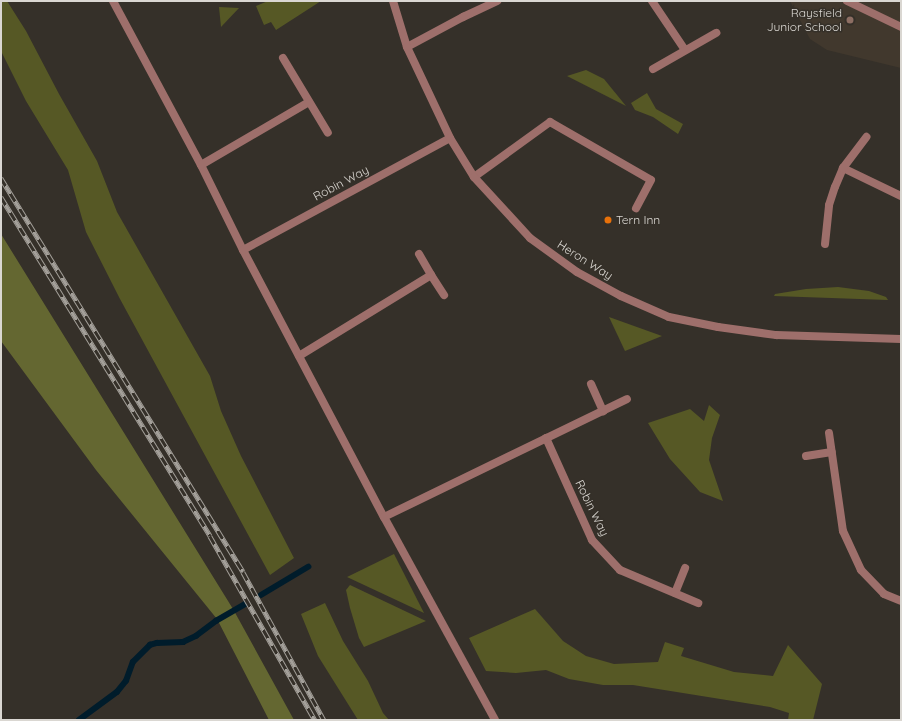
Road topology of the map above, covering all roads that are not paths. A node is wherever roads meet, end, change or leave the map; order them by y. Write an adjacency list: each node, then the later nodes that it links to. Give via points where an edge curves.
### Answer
1 (113, 1): 16 (street)
2 (393, 1): 8 (street, Heron Way)
3 (497, 1): 8 (street)
4 (652, 1): 9 (street)
5 (847, 1): 6 (street)
6 (901, 27)
7 (716, 33): 9 (street)
8 (407, 47): 15 (street, Heron Way)
9 (685, 50): 11 (street)
10 (283, 58): 12 (street)
11 (653, 69)
12 (309, 102): 13 (street); 16 (street)
13 (328, 133)
14 (866, 137): 17 (street)
15 (450, 138): 18 (street, Heron Way); 22 (street, Robin Way)
16 (201, 165): 22 (street)
17 (843, 168): 19 (street); 21 (street, via 829,205)
18 (474, 177): 20 (street, via 550,122 651,180); 26 (street, Heron Way, via 530,238 577,272 621,296 669,316 718,327 776,335)
19 (901, 196)
20 (636, 208)
21 (825, 244)
22 (243, 250): 27 (street)
23 (419, 254): 24 (street)
24 (431, 275): 25 (street); 27 (street)
25 (444, 295)
26 (901, 339)
27 (299, 356): 35 (street)
28 (591, 384): 30 (street)
29 (627, 399): 30 (street)
30 (603, 410): 32 (street)
31 (829, 433): 33 (street)
32 (546, 438): 35 (street); 37 (street, Robin Way, via 592,540 620,570)
33 (832, 452): 34 (street); 38 (street, via 843,531 861,570 884,594)
34 (806, 456)
35 (384, 517): 40 (street)
36 (685, 568): 37 (street)
37 (675, 593): 39 (street, Robin Way)
38 (901, 601)
39 (698, 603)
40 (495, 720)

